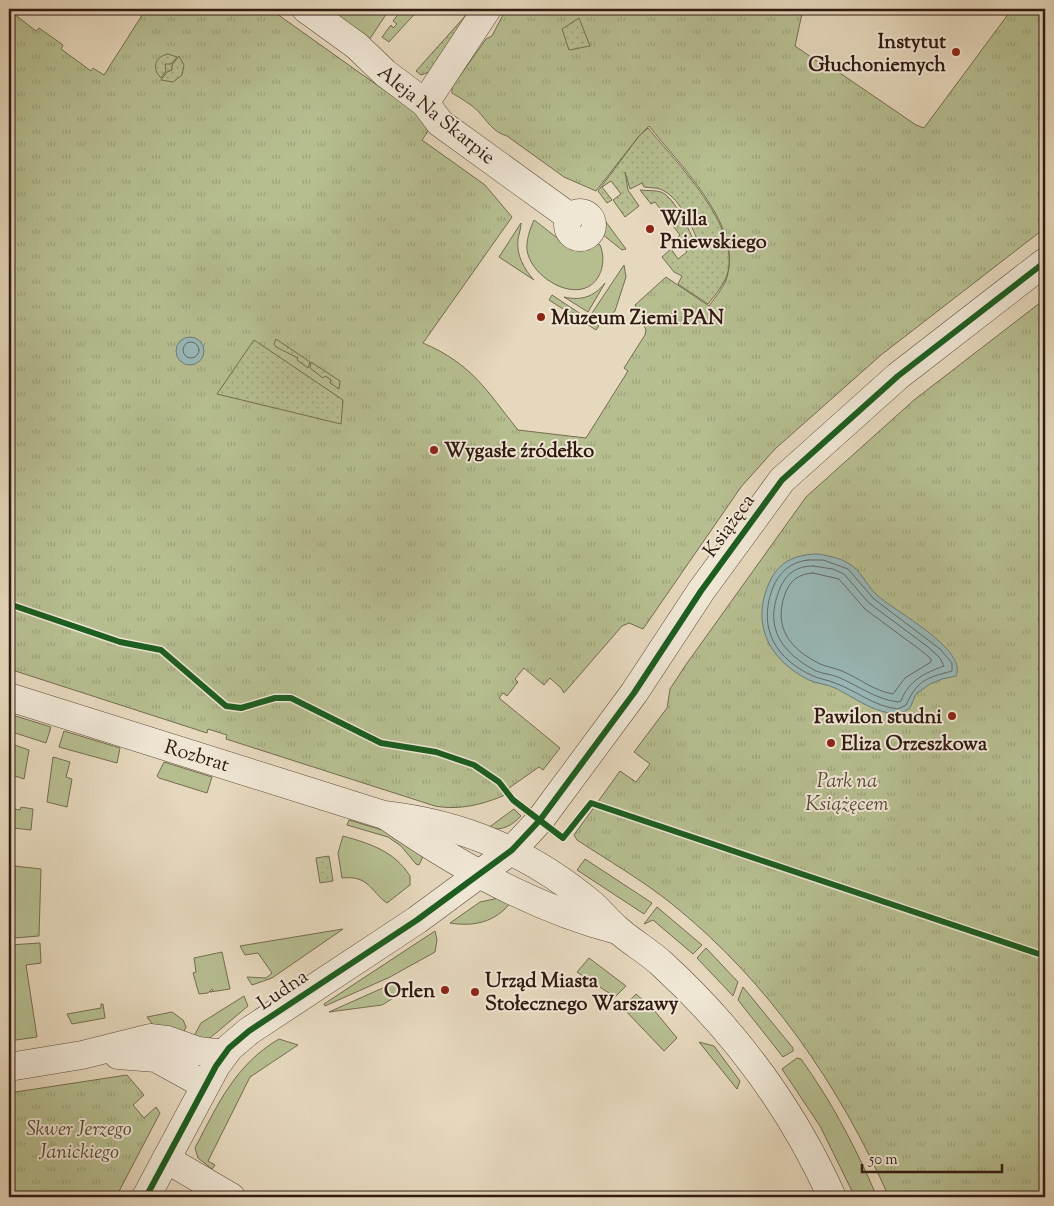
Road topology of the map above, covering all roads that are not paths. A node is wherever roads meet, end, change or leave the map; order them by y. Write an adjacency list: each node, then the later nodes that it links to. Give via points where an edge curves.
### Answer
1 (306, 9): 3 (street, Aleja Na Skarpie, via 357,46 385,74)
2 (487, 9): 3 (street)
3 (425, 103): 4 (street, Aleja Na Skarpie, via 440,123)
4 (570, 217)
5 (1045, 262): 8 (street, Książęca, via 898,376 782,480 701,591 628,701 540,820)
6 (9, 696): 7 (street, Rozbrat)
7 (384, 815): 8 (street, Rozbrat, via 433,848); 8 (street, Rozbrat, via 424,820 467,833)
8 (497, 863): 9 (street, via 582,921); 9 (street, via 536,863 593,906); 10 (street, Ludna, via 249,1031)
9 (617, 930): 17 (street, via 667,969 741,1047 796,1126)
10 (224, 1054): 11 (street, via 198,1051 167,1040 150,1038); 13 (street, Ludna)
11 (82, 1055): 12 (street); 13 (street, via 147,1056 162,1060)
12 (9, 1067)
13 (205, 1085): 14 (street, Ludna)
14 (166, 1159): 15 (street, Ludna); 16 (street)
15 (146, 1197)
16 (231, 1197)
17 (832, 1197)

